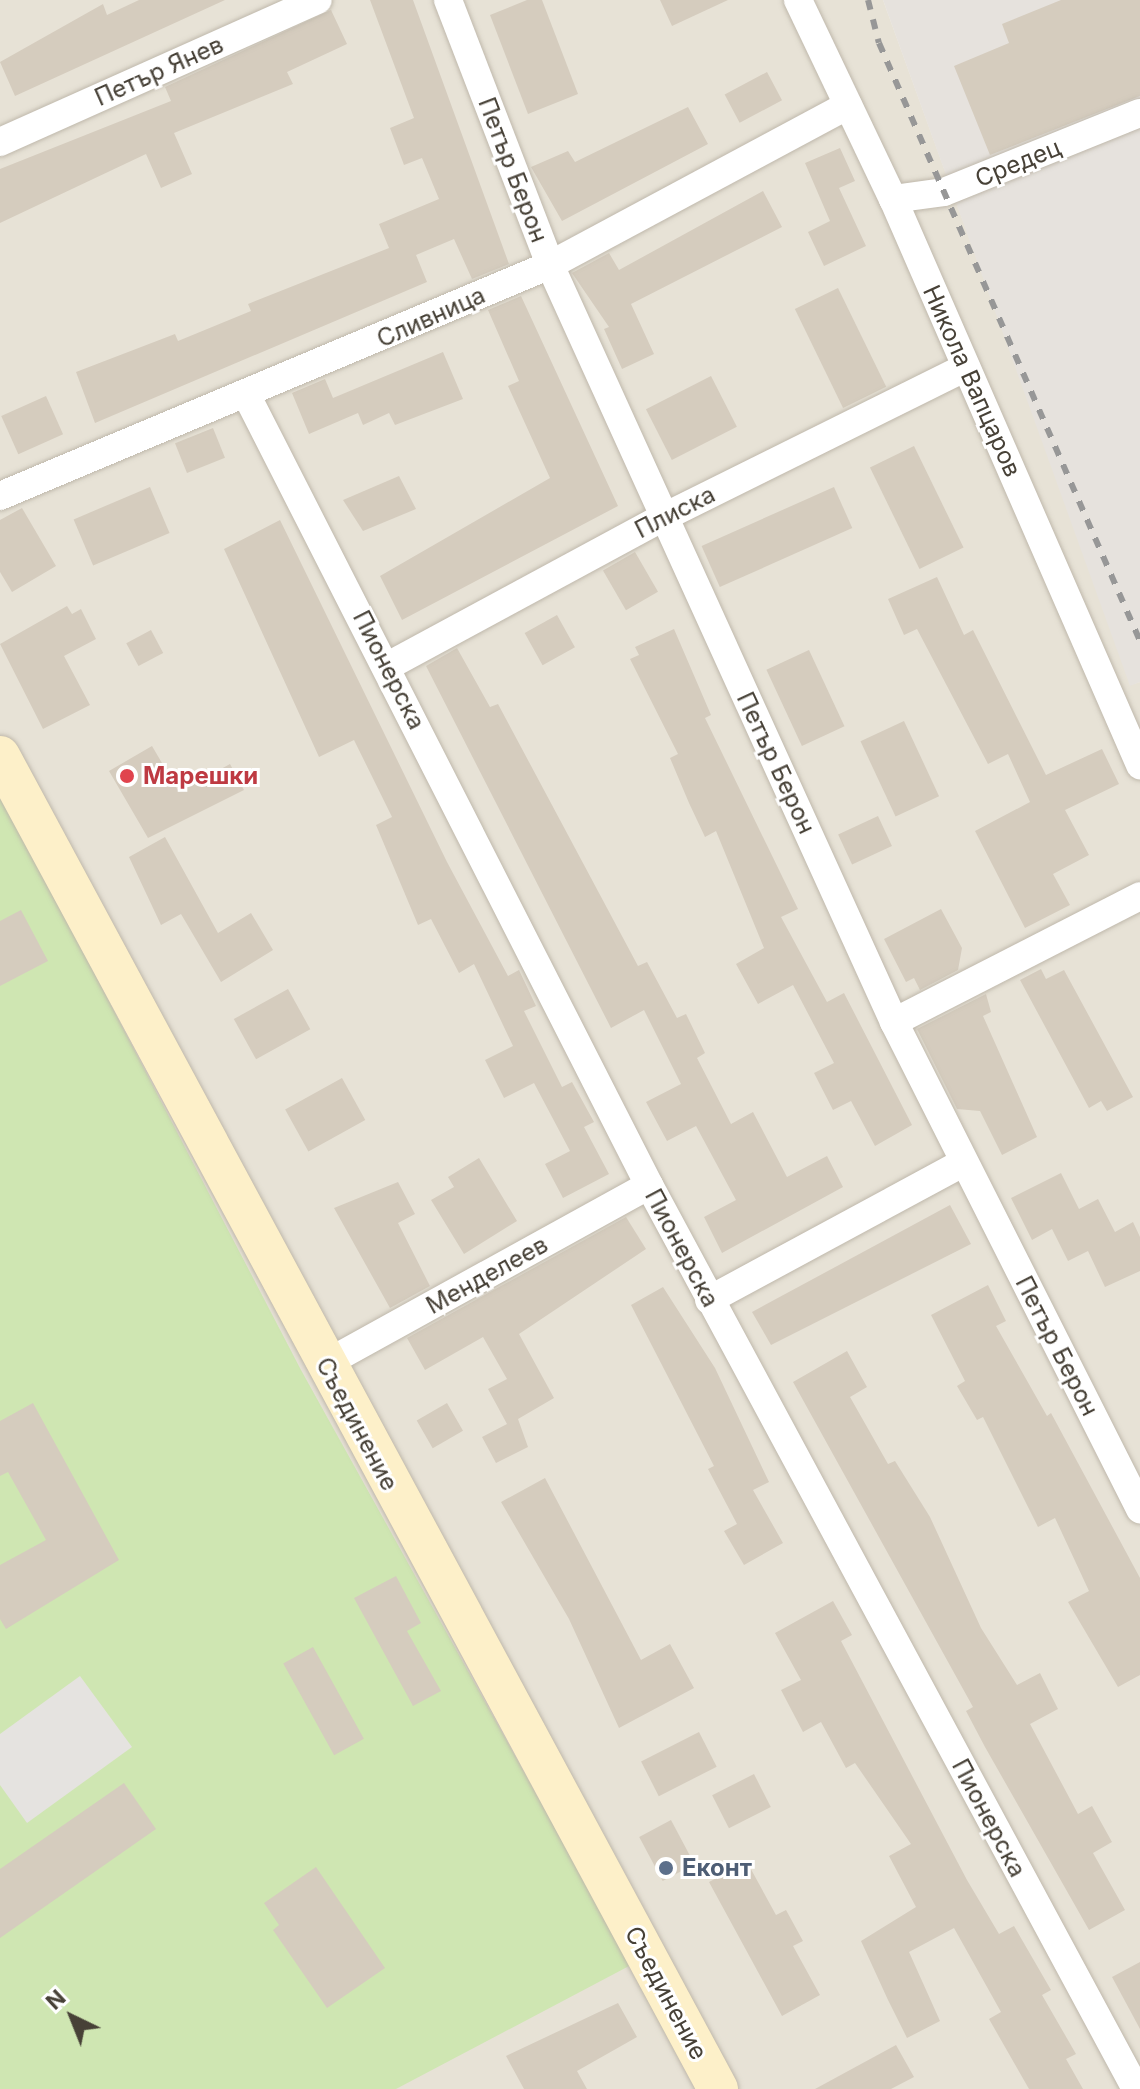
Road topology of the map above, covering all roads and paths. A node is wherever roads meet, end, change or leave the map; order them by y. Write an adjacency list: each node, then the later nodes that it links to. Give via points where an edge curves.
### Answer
1 (318, 0): 6 (street, Петър Янев)
2 (448, 0): 8 (street, Петър Берон)
3 (798, 0): 4 (street, Никола Вапцаров)
4 (848, 105): 7 (street, Никола Вапцаров); 8 (street, Сливница)
5 (1140, 113): 7 (street, Средец, via 944,192)
6 (0, 142)
7 (893, 199): 9 (street, Никола Вапцаров)
8 (550, 265): 10 (street, Сливница); 12 (street, Петър Берон)
9 (966, 367): 12 (street, Плиска); 15 (street, Никола Вапцаров)
10 (247, 396): 11 (street, Сливница); 13 (street, Пионерска)
11 (0, 496)
12 (664, 517): 13 (street, Плиска); 17 (street, Петър Берон)
13 (388, 666): 19 (street, Пионерска)
14 (0, 756): 21 (street, Съединение)
15 (1140, 765)
16 (1140, 896): 17 (street)
17 (894, 1022): 18 (street, Петър Берон)
18 (964, 1162): 20 (street); 22 (street, Петър Берон)
19 (649, 1185): 20 (street, Пионерска); 21 (street, Менделеев)
20 (709, 1300): 24 (street, Пионерска)
21 (325, 1364): 23 (street, Съединение)
22 (1140, 1509)
23 (718, 2089)
24 (1136, 2089)

